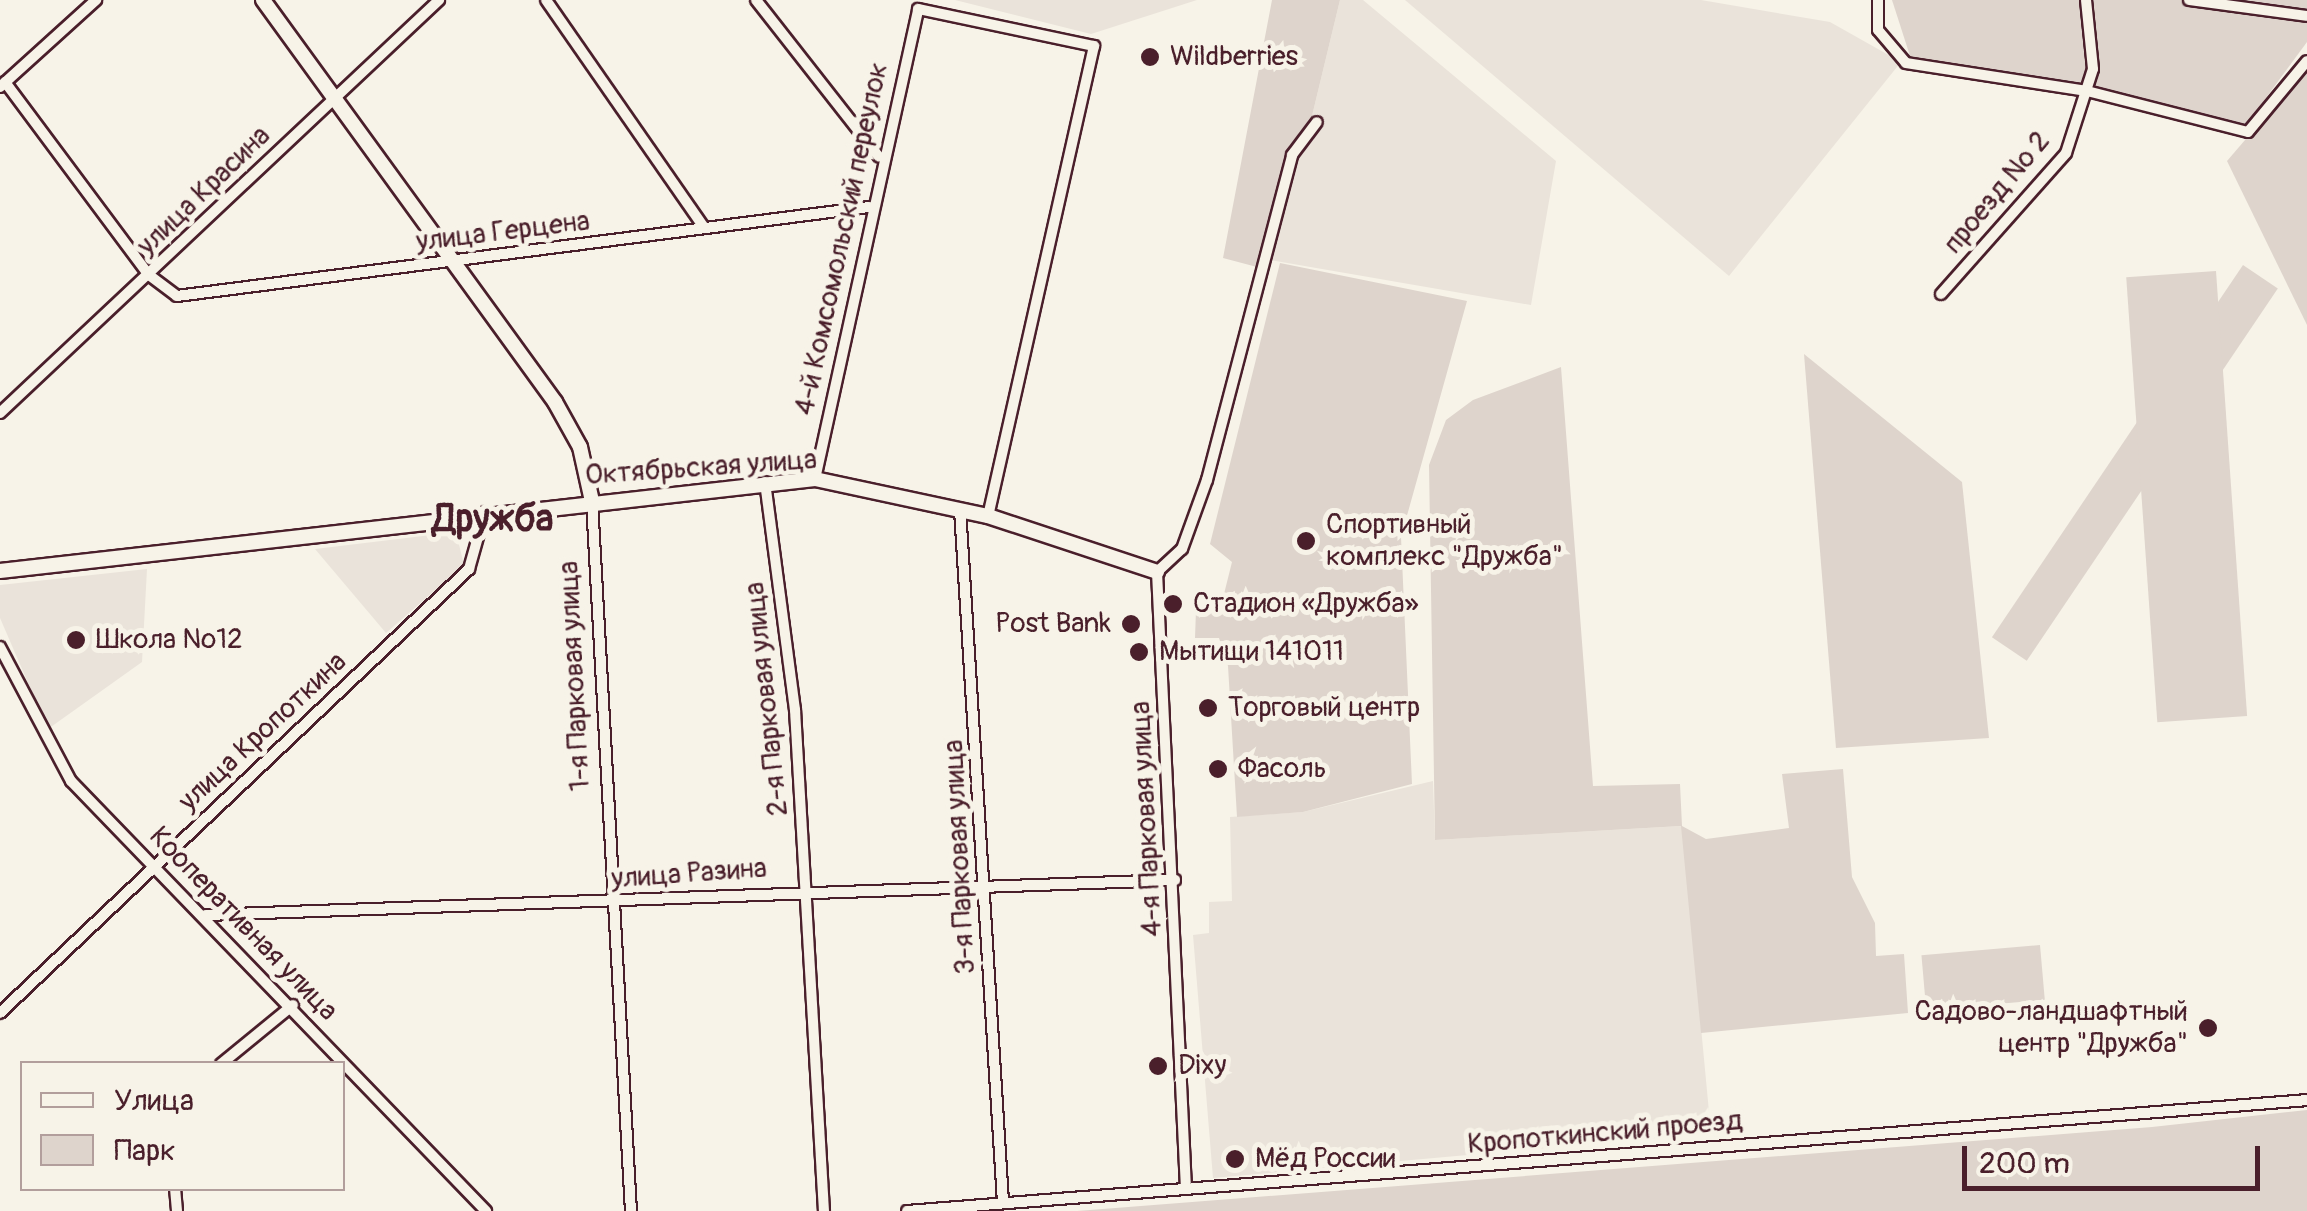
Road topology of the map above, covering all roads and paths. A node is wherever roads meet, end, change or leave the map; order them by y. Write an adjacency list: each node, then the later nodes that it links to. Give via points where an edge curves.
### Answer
1 (96, 0): 11 (street)
2 (263, 0): 13 (street, 1-я Парковая улица)
3 (438, 0): 13 (street, улица Красина)
4 (546, 0): 17 (street)
5 (756, 0): 15 (street)
6 (1878, 0): 12 (street, via 1878,30 1906,62)
7 (2086, 0): 12 (street, проезд № 2)
8 (2189, 0): 9 (street)
9 (2307, 16)
10 (2307, 61): 12 (street, via 2248,132)
11 (3, 84): 19 (street)
12 (2087, 91): 20 (street, проезд № 2, via 2066,153)
13 (334, 98): 18 (street, 1-я Парковая улица); 19 (street, улица Красина)
14 (1317, 122): 29 (street, via 1292,155 1207,480 1182,549)
15 (879, 157): 16 (street, 4-й Комсомольский переулок); 27 (street, 4-й Комсомольский переулок, via 918,9 1094,46)
16 (869, 208): 17 (street, улица Герцена); 22 (street, 4-й Комсомольский переулок)
17 (704, 227): 18 (street, улица Герцена)
18 (449, 263): 19 (street, улица Герцена, via 187,296); 24 (street, 1-я Парковая улица, via 570,426)
19 (150, 275): 21 (street, улица Красина)
20 (1940, 294)
21 (0, 414)
22 (816, 480): 23 (street, Октябрьская улица); 25 (street, Октябрьская улица)
23 (765, 482): 24 (street, Октябрьская улица); 34 (street, 2-я Парковая улица, via 796,710)
24 (592, 502): 26 (street, Октябрьская улица); 35 (street, 1-я Парковая улица)
25 (960, 509): 27 (street, Октябрьская улица); 33 (street, 3-я Парковая улица)
26 (485, 512): 28 (street, Октябрьская улица); 31 (street, улица Кропоткина, via 469,569)
27 (988, 516): 29 (street, Октябрьская улица)
28 (0, 571)
29 (1157, 572): 32 (street, 4-я Парковая улица)
30 (0, 647): 31 (street, Кооперативная улица, via 71,781)
31 (153, 863): 36 (street, Кооперативная улица); 38 (street, улица Кропоткина)
32 (1175, 880): 33 (street, улица Разина); 41 (street, 4-я Парковая улица)
33 (986, 884): 34 (street, улица Разина); 42 (street, 3-я Парковая улица)
34 (806, 889): 35 (street, улица Разина); 45 (street, 2-я Парковая улица)
35 (611, 902): 36 (street, улица Разина); 44 (street, 1-я Парковая улица)
36 (206, 915): 37 (street, Кооперативная улица)
37 (293, 1005): 39 (street); 43 (street, Кооперативная улица)
38 (0, 1013)
39 (226, 1061)
40 (2307, 1100): 41 (street, Кропоткинский проезд)
41 (1186, 1189): 42 (street, Кропоткинский проезд)
42 (1003, 1203): 46 (street, Кропоткинский проезд)
43 (486, 1211)
44 (631, 1211)
45 (824, 1211)
46 (907, 1211)

